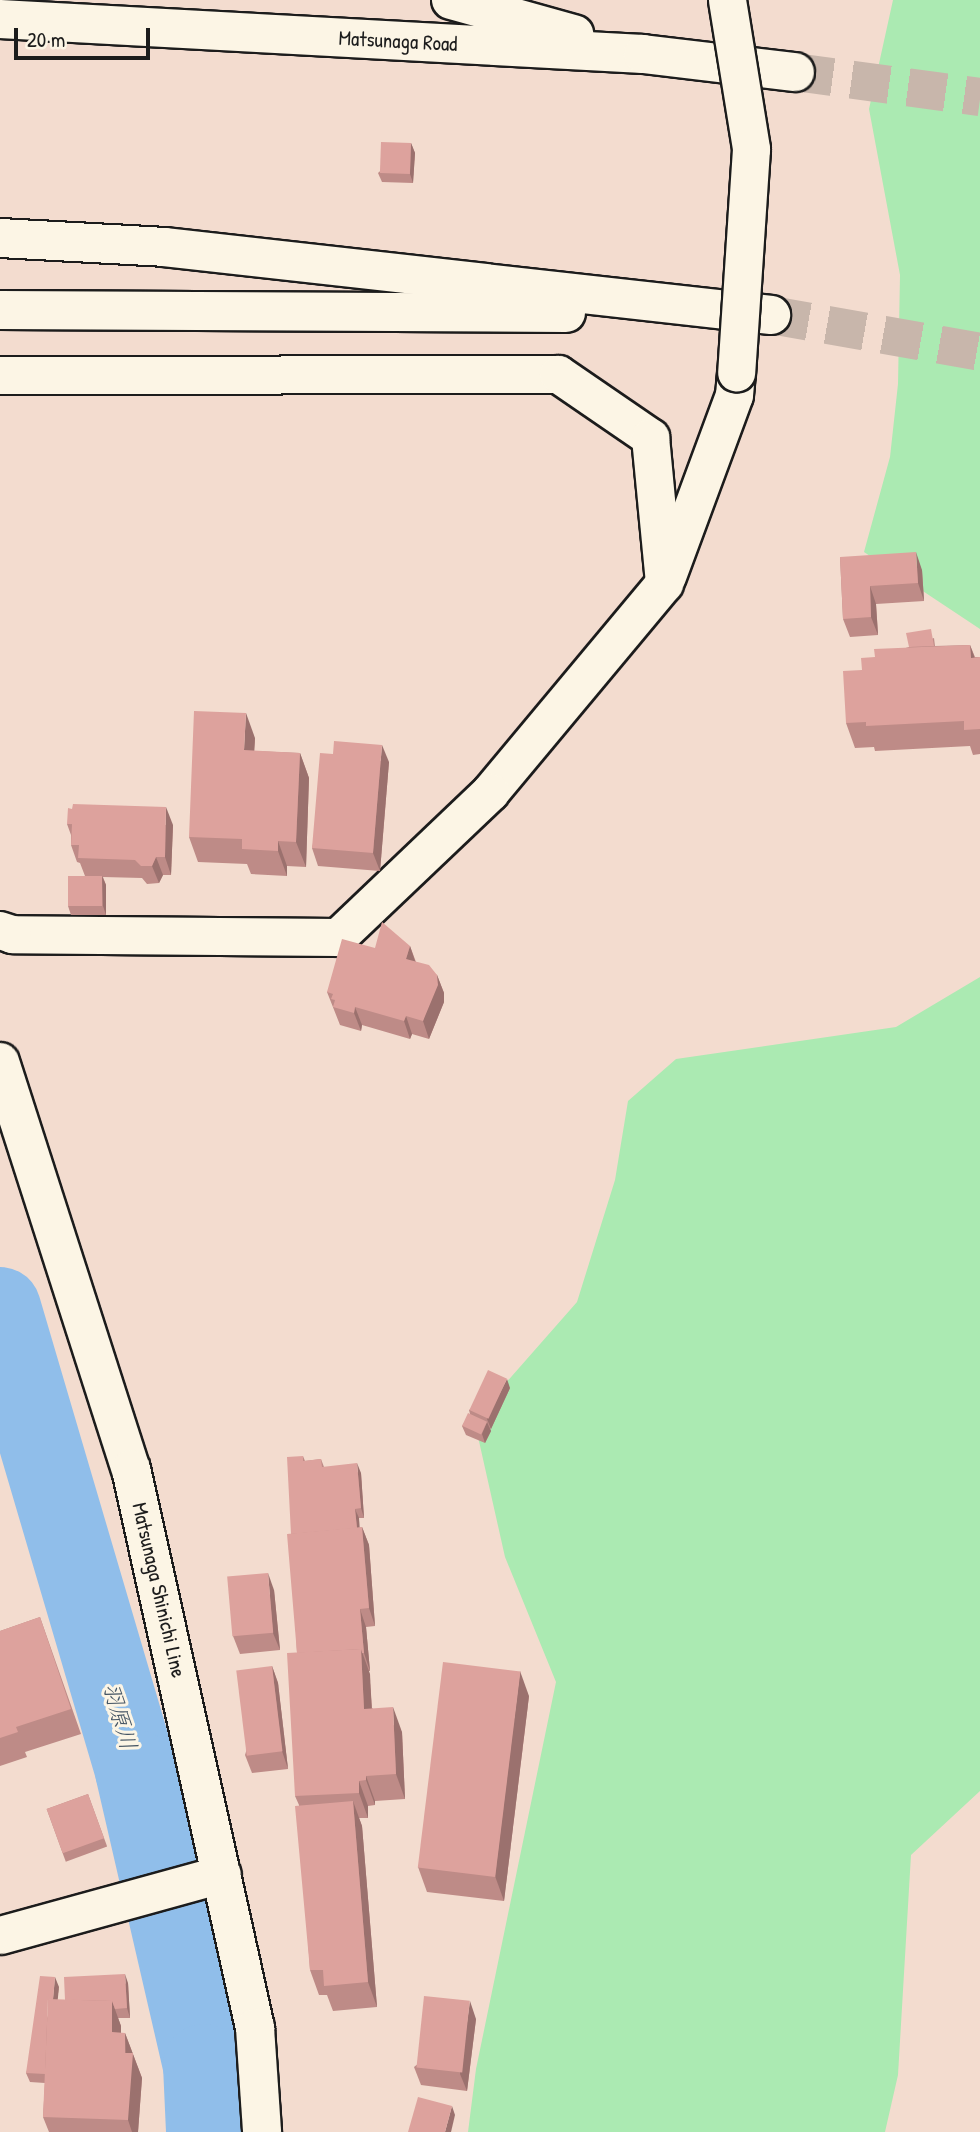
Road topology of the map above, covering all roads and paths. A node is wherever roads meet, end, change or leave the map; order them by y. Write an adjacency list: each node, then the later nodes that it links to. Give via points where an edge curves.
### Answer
1 (451, 0): 4 (main road)
2 (727, 0): 9 (street, bridge, via 751,149 734,395)
3 (0, 19): 4 (main road, Matsunaga Road)
4 (643, 54): 5 (main road, Matsunaga Road)
5 (795, 72)
6 (0, 238): 7 (main road, via 164,247 771,315)
7 (0, 310)
8 (0, 375): 9 (street, via 558,374 650,437)
9 (664, 583): 10 (street, via 489,792 338,937 12,934)
10 (0, 930)
11 (0, 1062): 12 (main road, Matsunaga Shinichi Line, via 131,1469)
12 (208, 1877): 13 (street); 14 (main road, Matsunaga Shinichi Line, via 256,2028)
13 (0, 1935)
14 (262, 2132)

